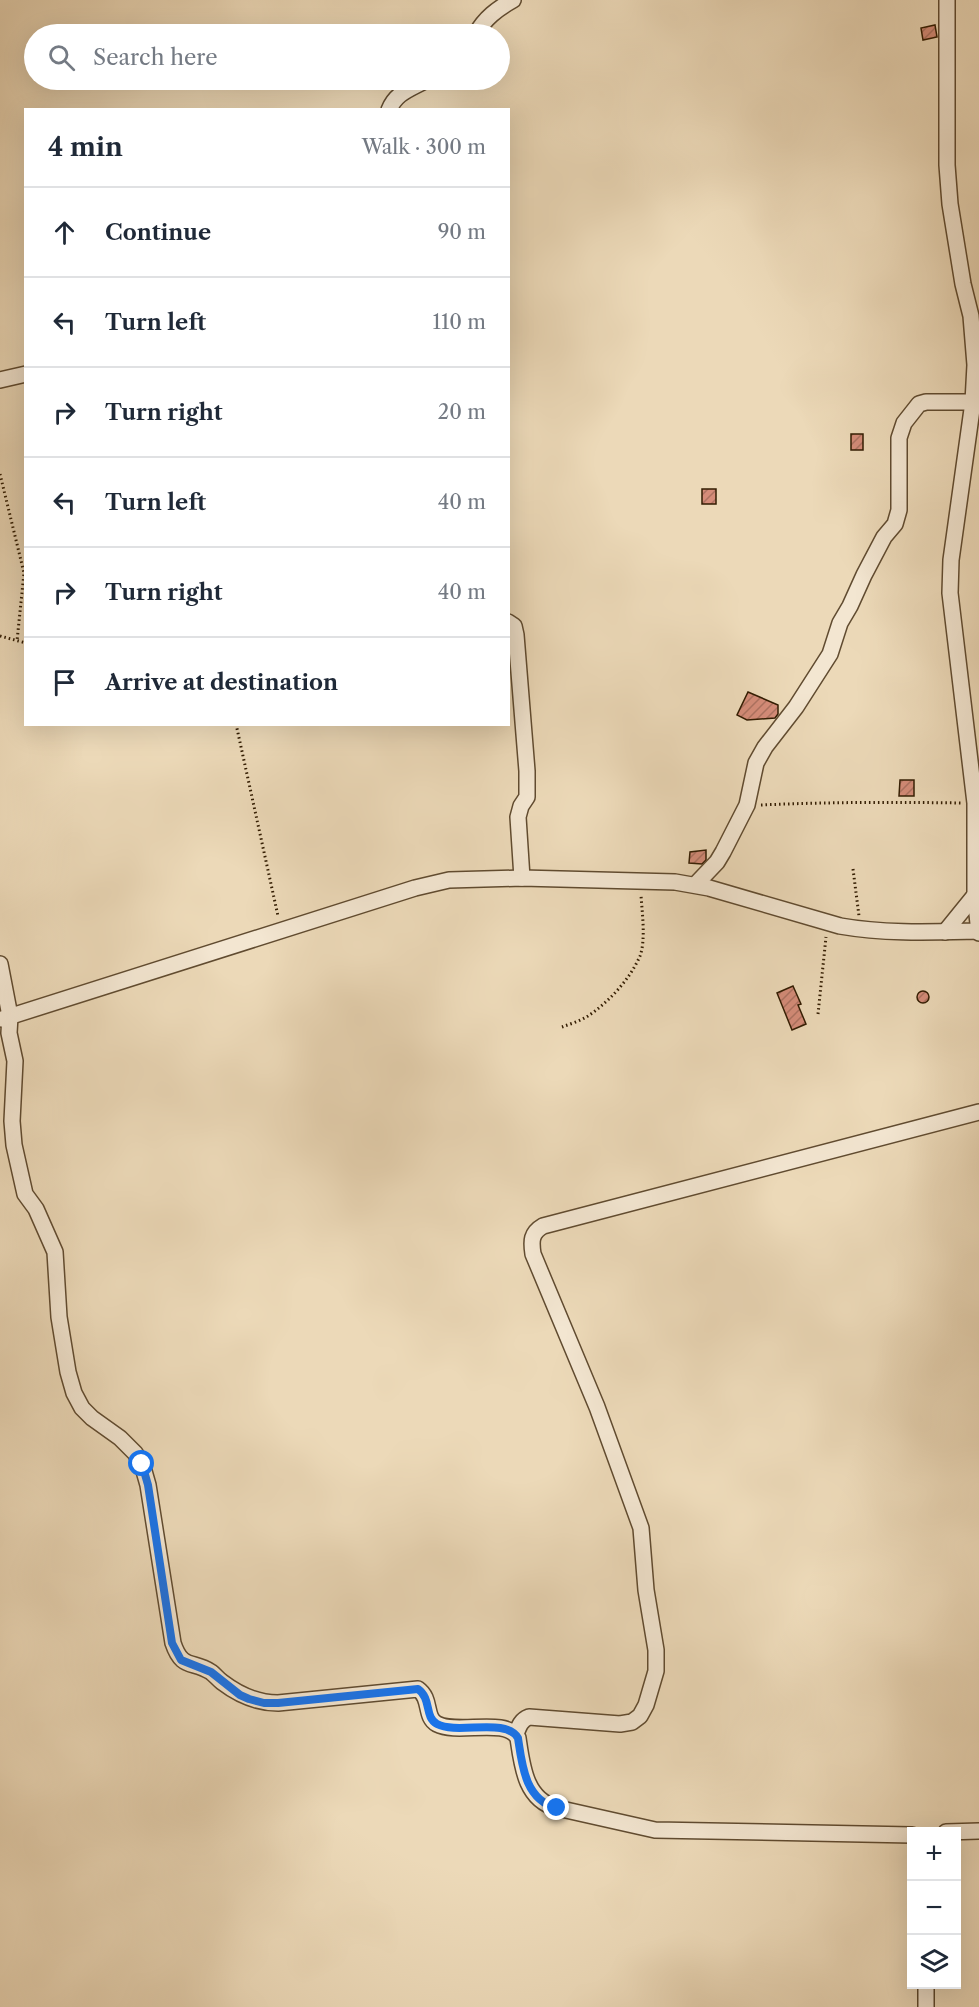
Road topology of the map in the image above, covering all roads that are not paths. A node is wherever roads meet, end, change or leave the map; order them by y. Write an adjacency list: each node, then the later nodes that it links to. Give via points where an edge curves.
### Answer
1 (513, 0): 3 (street)
2 (948, 0): 8 (street, via 947,165 950,204 971,316)
3 (483, 24)
4 (405, 90): 5 (street)
5 (390, 108)
6 (24, 374): 7 (street)
7 (0, 380)
8 (973, 402): 10 (street, via 950,593); 12 (street, via 926,402 904,423 899,438 898,518 864,575 840,623 830,654 756,763 747,806 717,862)
9 (510, 623): 11 (street, via 516,635 527,771 527,796 518,817)
10 (977, 803): 13 (street)
11 (522, 878): 12 (street); 17 (street, via 448,880 415,888)
12 (696, 884): 15 (street, via 828,923 860,929)
13 (975, 895): 14 (street); 15 (street)
14 (979, 931): 15 (street)
15 (945, 932)
16 (0, 964): 17 (street)
17 (5, 1018): 19 (street, via 15,1061 14,1145 25,1194 55,1252 59,1317 68,1372 82,1408 120,1438 142,1464 176,1654 181,1660 211,1672 240,1695 264,1703 418,1689 424,1693 434,1723 449,1728 509,1729)
18 (979, 1112): 19 (street, via 535,1230 533,1254 597,1407 641,1528 656,1671 646,1705 632,1722 529,1717 520,1723)
19 (516, 1734): 22 (street, via 523,1774 535,1793 550,1806 655,1830)
20 (979, 1831): 21 (street)
21 (961, 1832)
22 (907, 1835)
23 (926, 1989): 24 (street)
24 (926, 2007)

